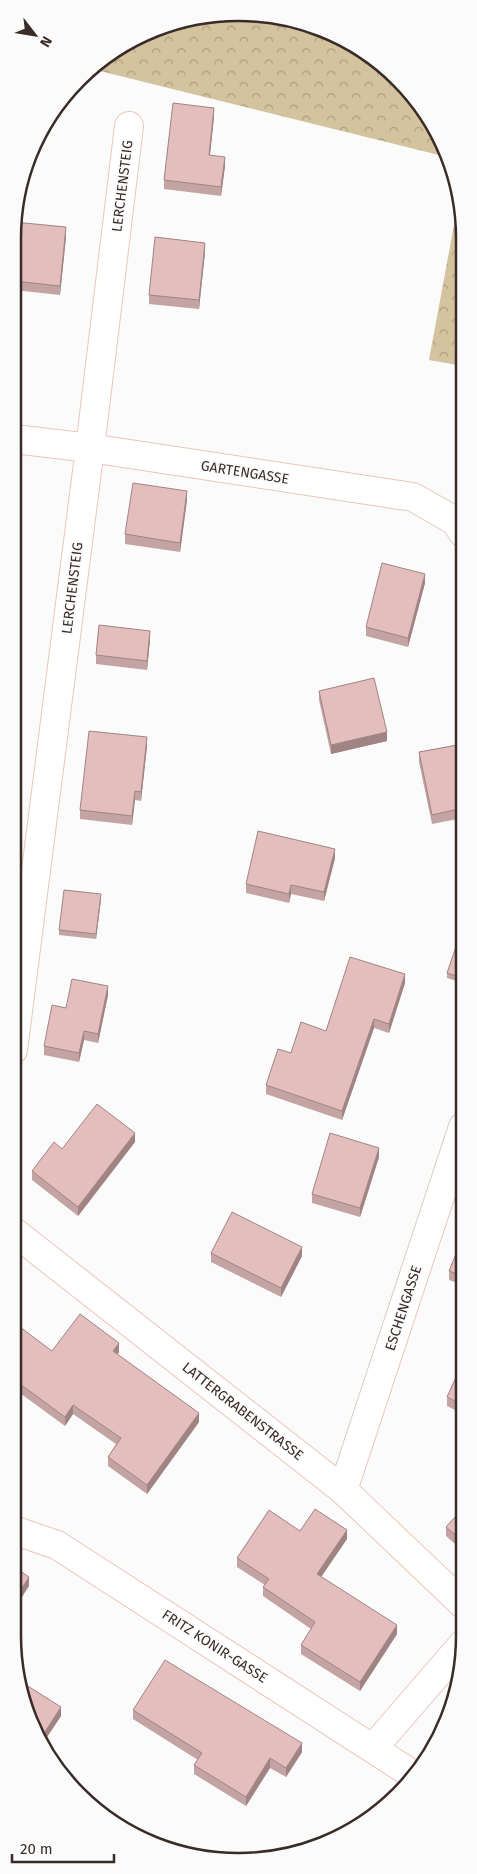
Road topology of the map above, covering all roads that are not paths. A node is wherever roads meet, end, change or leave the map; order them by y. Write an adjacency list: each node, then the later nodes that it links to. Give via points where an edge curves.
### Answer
1 (129, 126): 3 (street, LERCHENSTEIG)
2 (21, 440): 3 (street, GARTENGASSE)
3 (90, 448): 4 (street, GARTENGASSE, via 413,497); 5 (street, LERCHENSTEIG)
4 (456, 522)
5 (21, 987)
6 (456, 1145): 8 (street, ESCHENGASSE)
7 (21, 1237): 8 (street, LATTERGRABENSTRASSE)
8 (342, 1490): 10 (street, LATTERGRABENSTRASSE)
9 (21, 1533): 12 (street, FRITZ KONIR-GASSE, via 57,1545)
10 (456, 1598)
11 (455, 1652): 12 (street)
12 (374, 1748): 13 (street, FRITZ KONIR-GASSE)
13 (408, 1771)

